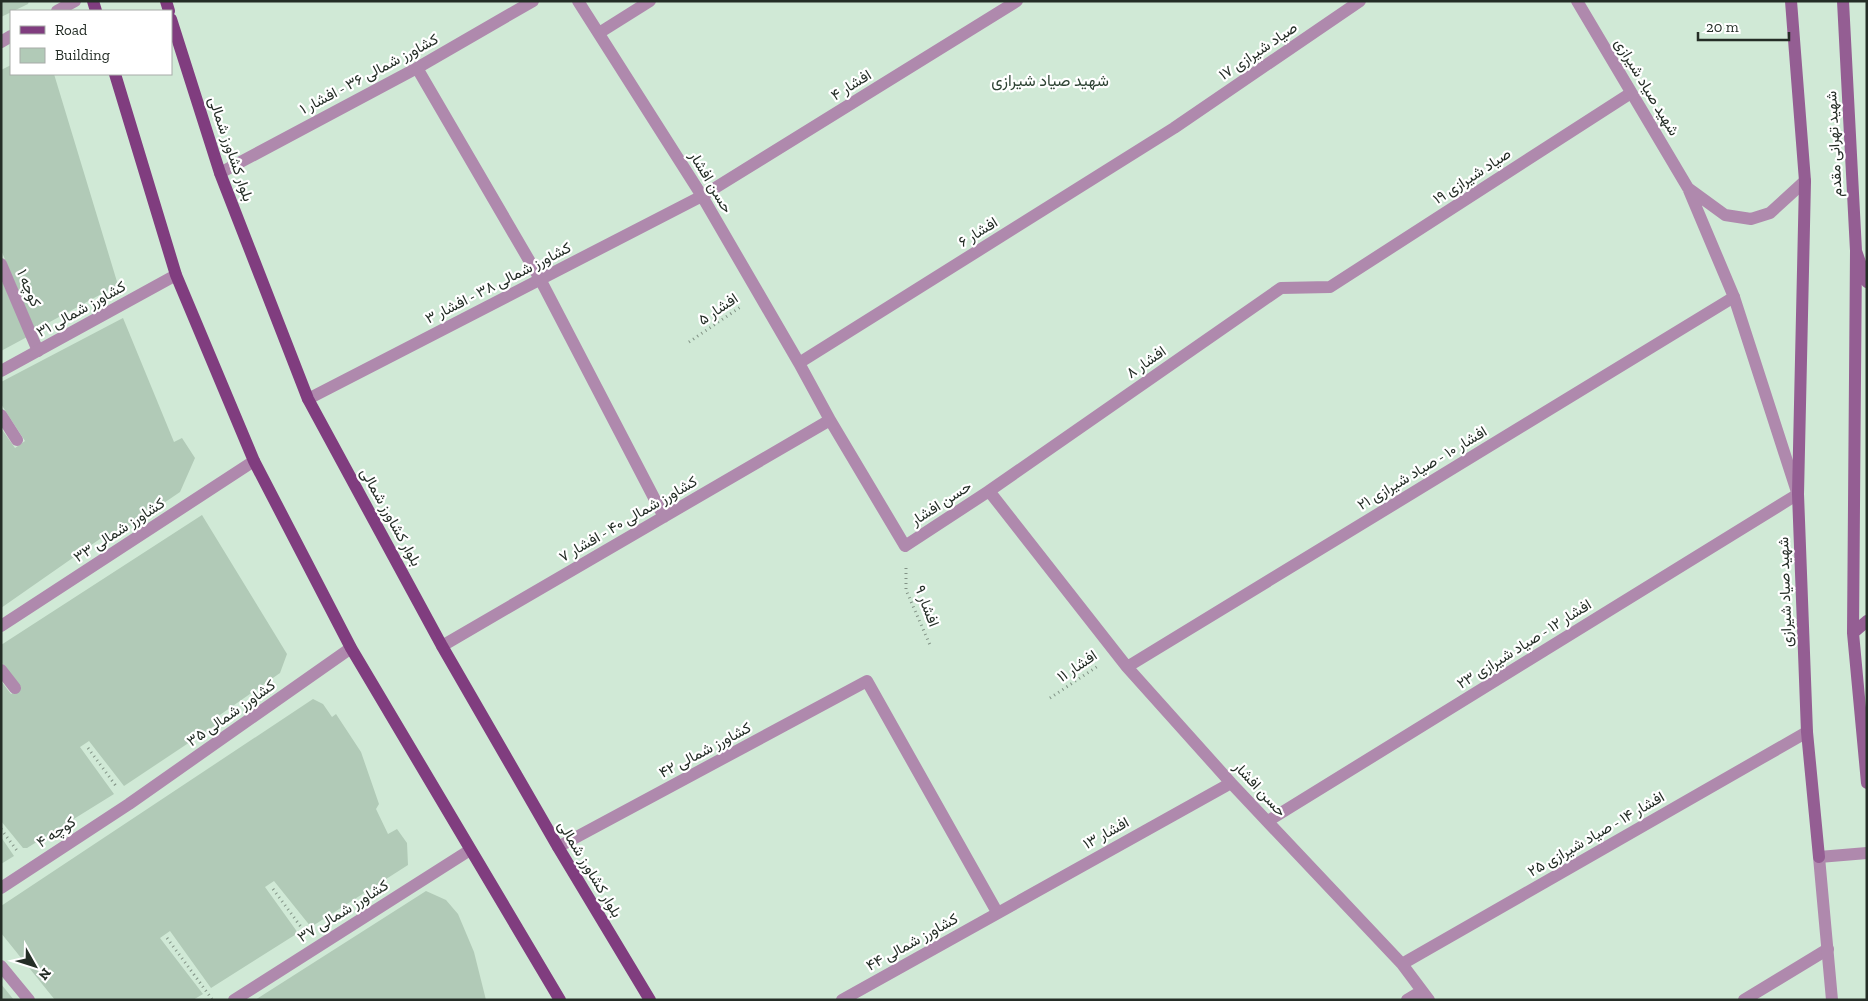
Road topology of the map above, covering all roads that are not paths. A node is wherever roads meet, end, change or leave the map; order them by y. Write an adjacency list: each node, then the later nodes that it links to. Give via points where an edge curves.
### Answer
1 (76, 1): 10 (street)
2 (533, 1): 13 (street, کشاورز شمالی ۳۶ - افشار ۱)
3 (578, 1): 12 (street, حسن افشار)
4 (650, 1): 12 (street)
5 (1017, 1): 20 (street, افشار ۴)
6 (1360, 1): 16 (street, صیاد شیرازی ۱۷)
7 (1577, 1): 15 (street, شهید صیاد شیرازی)
8 (1791, 1): 18 (main road, شهید تهرانی مقدم)
9 (1843, 1): 21 (main road, شهید تهرانی مقدم)
10 (59, 10)
11 (172, 22): 17 (main road, بلوار کشاورز شمالی)
12 (599, 33): 20 (street, حسن افشار)
13 (417, 68): 17 (street, کشاورز شمالی ۳۶ - افشار ۱); 24 (street)
14 (115, 75): 23 (main road)
15 (1631, 93): 19 (street, شهید صیاد شیرازی); 26 (street, صیاد شیرازی ۱۹)
16 (1174, 128): 29 (street, افشار ۶)
17 (220, 173): 31 (main road, بلوار کشاورز شمالی)
18 (1804, 181): 19 (street, via 1770,212 1751,218 1725,215); 37 (main road, شهید صیاد شیرازی)
19 (1688, 188): 27 (street)
20 (702, 196): 24 (street, کشاورز شمالی ۳۸ - افشار ۳); 29 (street, حسن افشار)
21 (1856, 251): 25 (main road, شهید تهرانی مقدم); 41 (main road)
22 (1, 264): 28 (street, کوچه ۱)
23 (176, 275): 28 (street, کشاورز شمالی ۳۱); 35 (main road)
24 (540, 279): 31 (street, کشاورز شمالی ۳۸ - افشار ۳); 38 (street)
25 (1867, 282)
26 (1330, 287): 36 (street, افشار ۸, via 1281,288)
27 (1734, 297): 37 (street); 44 (street, افشار ۱۰ - صیاد شیرازی ۲۱)
28 (38, 351): 30 (street, کشاورز شمالی ۳۱)
29 (799, 364): 33 (street, حسن افشار)
30 (1, 371)
31 (308, 399): 42 (main road, بلوار کشاورز شمالی)
32 (1, 415): 34 (street)
33 (830, 420): 36 (street, حسن افشار, via 905,546); 38 (street, کشاورز شمالی ۴۰ - افشار ۷)
34 (17, 440)
35 (254, 461): 40 (street, کشاورز شمالی ۳۳); 43 (main road)
36 (988, 491): 44 (street, حسن افشار)
37 (1798, 494): 47 (main road, شهید صیاد شیرازی); 51 (street, افشار ۱۲ - صیاد شیرازی ۲۳)
38 (664, 517): 42 (street, کشاورز شمالی ۴۰ - افشار ۷)
39 (1867, 621): 41 (main road)
40 (1, 626)
41 (1853, 633): 49 (main road)
42 (442, 646): 52 (main road, بلوار کشاورز شمالی)
43 (351, 648): 50 (street, کشاورز شمالی ۳۵); 53 (main road)
44 (1127, 667): 48 (street, حسن افشار)
45 (1, 670): 46 (street)
46 (15, 688)
47 (1807, 732): 55 (main road, شهید صیاد شیرازی); 59 (street, افشار ۱۴ - صیاد شیرازی ۲۵)
48 (1231, 783): 51 (street, حسن افشار); 57 (street, افشار ۱۳)
49 (1867, 783)
50 (129, 804): 56 (street, کوچه ۴)
51 (1268, 821): 59 (street, حسن افشار)
52 (558, 847): 57 (street, کشاورز شمالی ۴۲, via 867,680); 65 (main road, بلوار کشاورز شمالی)
53 (470, 850): 63 (street, کشاورز شمالی ۳۷); 64 (main road)
54 (1867, 853): 55 (street)
55 (1819, 857): 58 (street, شهید صیاد شیرازی)
56 (1, 888)
57 (997, 912): 66 (street, کشاورز شمالی ۴۴)
58 (1828, 949): 68 (street); 69 (street, شهید صیاد شیرازی)
59 (1402, 964): 61 (street, حسن افشار)
60 (1, 966): 62 (street)
61 (1425, 995): 67 (street)
62 (28, 1000)
63 (234, 1000)
64 (560, 1000)
65 (650, 1000)
66 (842, 1000)
67 (1407, 1000)
68 (1744, 1000)
69 (1832, 1000)

